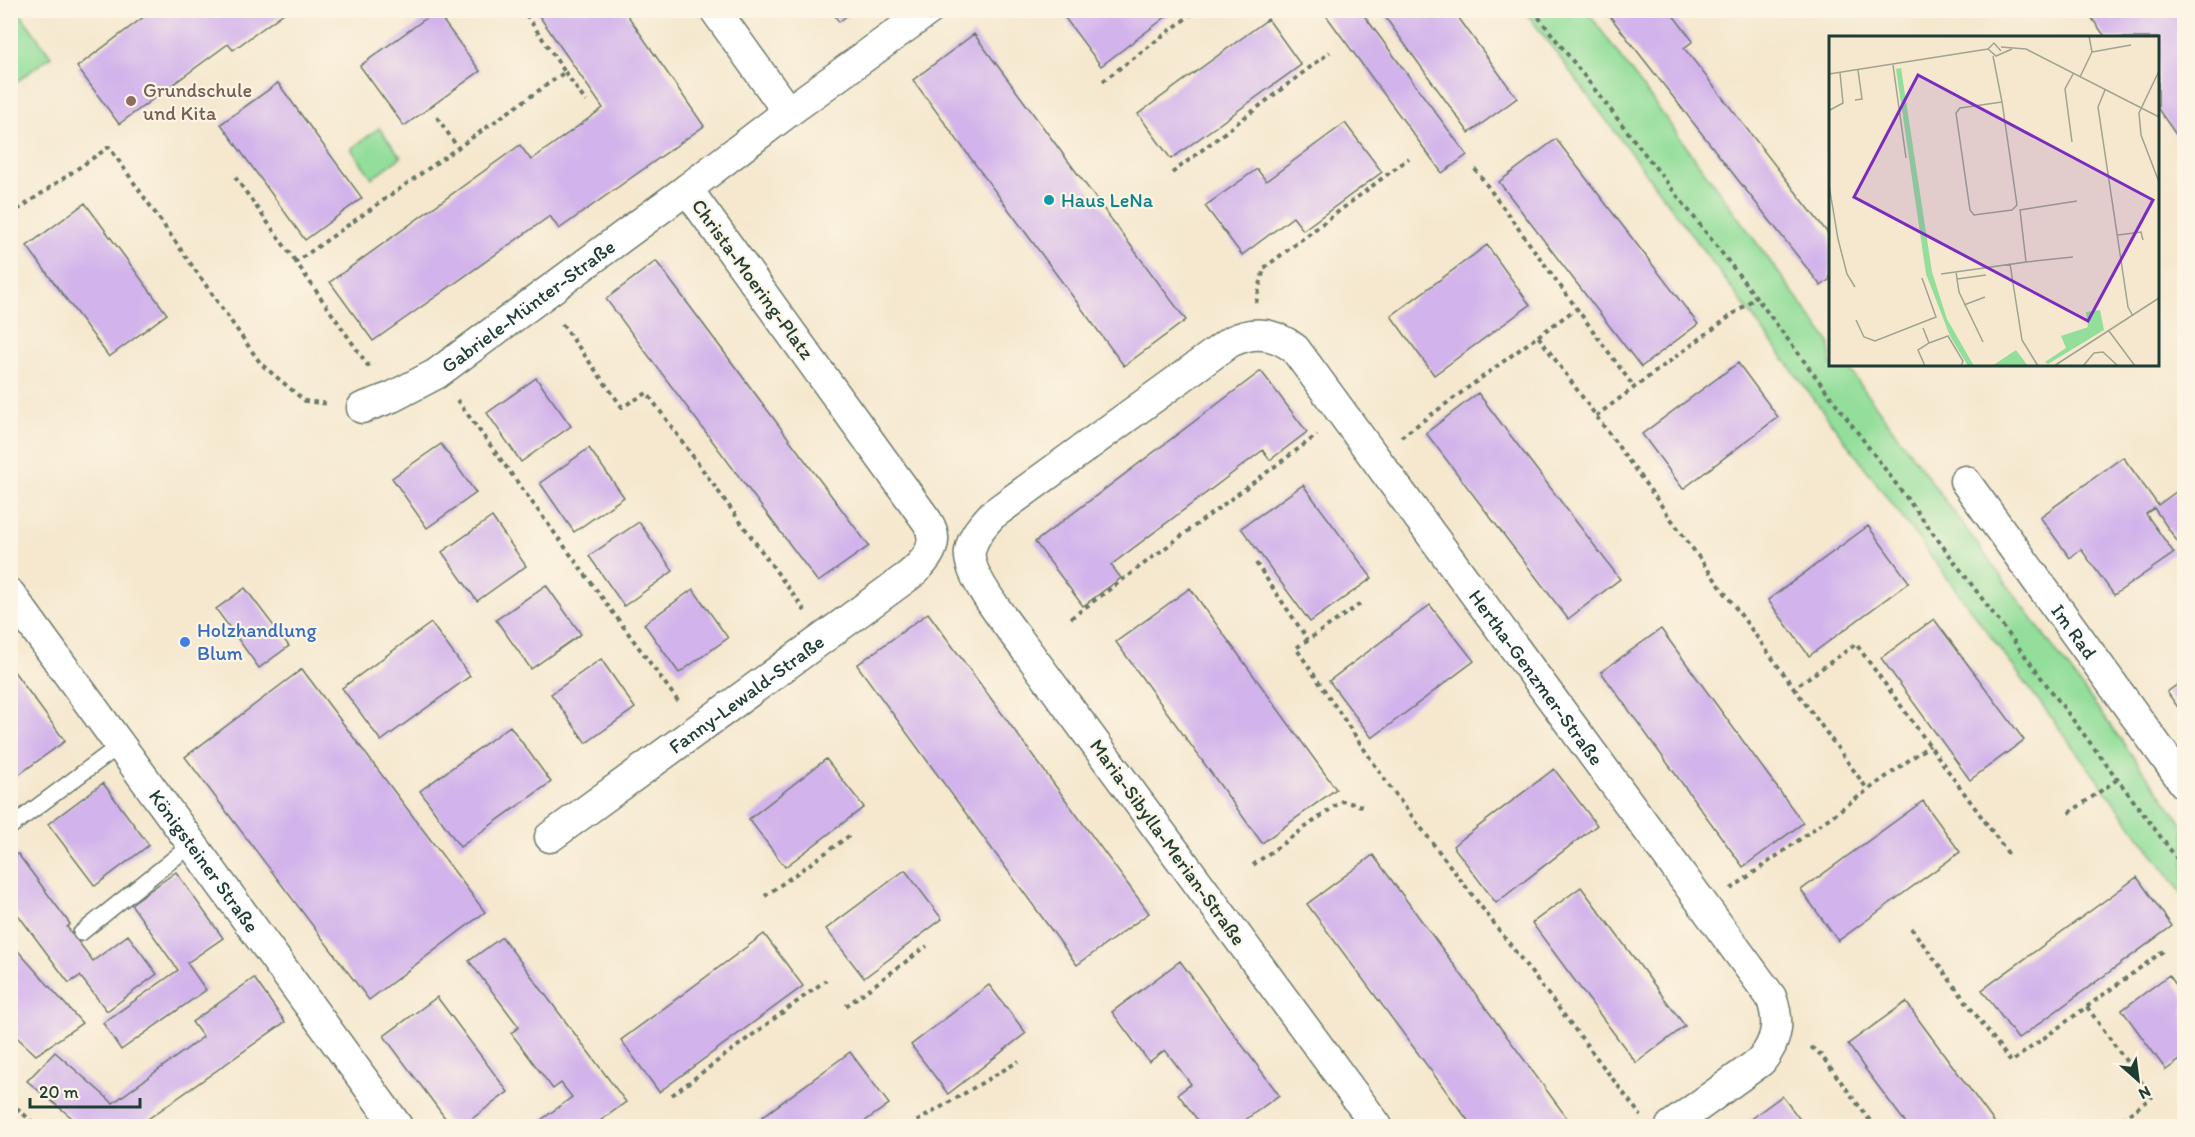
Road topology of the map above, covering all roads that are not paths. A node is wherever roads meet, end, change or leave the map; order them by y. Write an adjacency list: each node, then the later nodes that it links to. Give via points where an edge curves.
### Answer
1 (715, 10): 3 (street)
2 (929, 10): 3 (street, Christa-Moering-Platz)
3 (788, 112): 4 (street, Christa-Moering-Platz)
4 (687, 189): 5 (street, Gabriele-Münter-Straße, via 436,374); 7 (street, Christa-Moering-Platz, via 927,521)
5 (362, 408)
6 (1965, 482): 11 (street, Im Rad)
7 (933, 543): 13 (street, Fanny-Lewald-Straße, via 927,559 907,577)
8 (970, 553): 17 (street, Maria-Sibylla-Merian-Straße, via 978,582 1027,651); 18 (street, Hertha-Genzmer-Straße, via 979,531 992,515 1230,342 1244,335 1285,341 1771,997 1778,1022 1772,1046 1761,1060)
9 (10, 594): 10 (street, Königsteiner Straße)
10 (120, 745): 12 (lane); 14 (street, Königsteiner Straße)
11 (2184, 783)
12 (10, 827)
13 (550, 837)
14 (192, 844): 15 (lane); 16 (street, Königsteiner Straße)
15 (81, 933)
16 (397, 1126)
17 (1377, 1126)
18 (1671, 1126)

